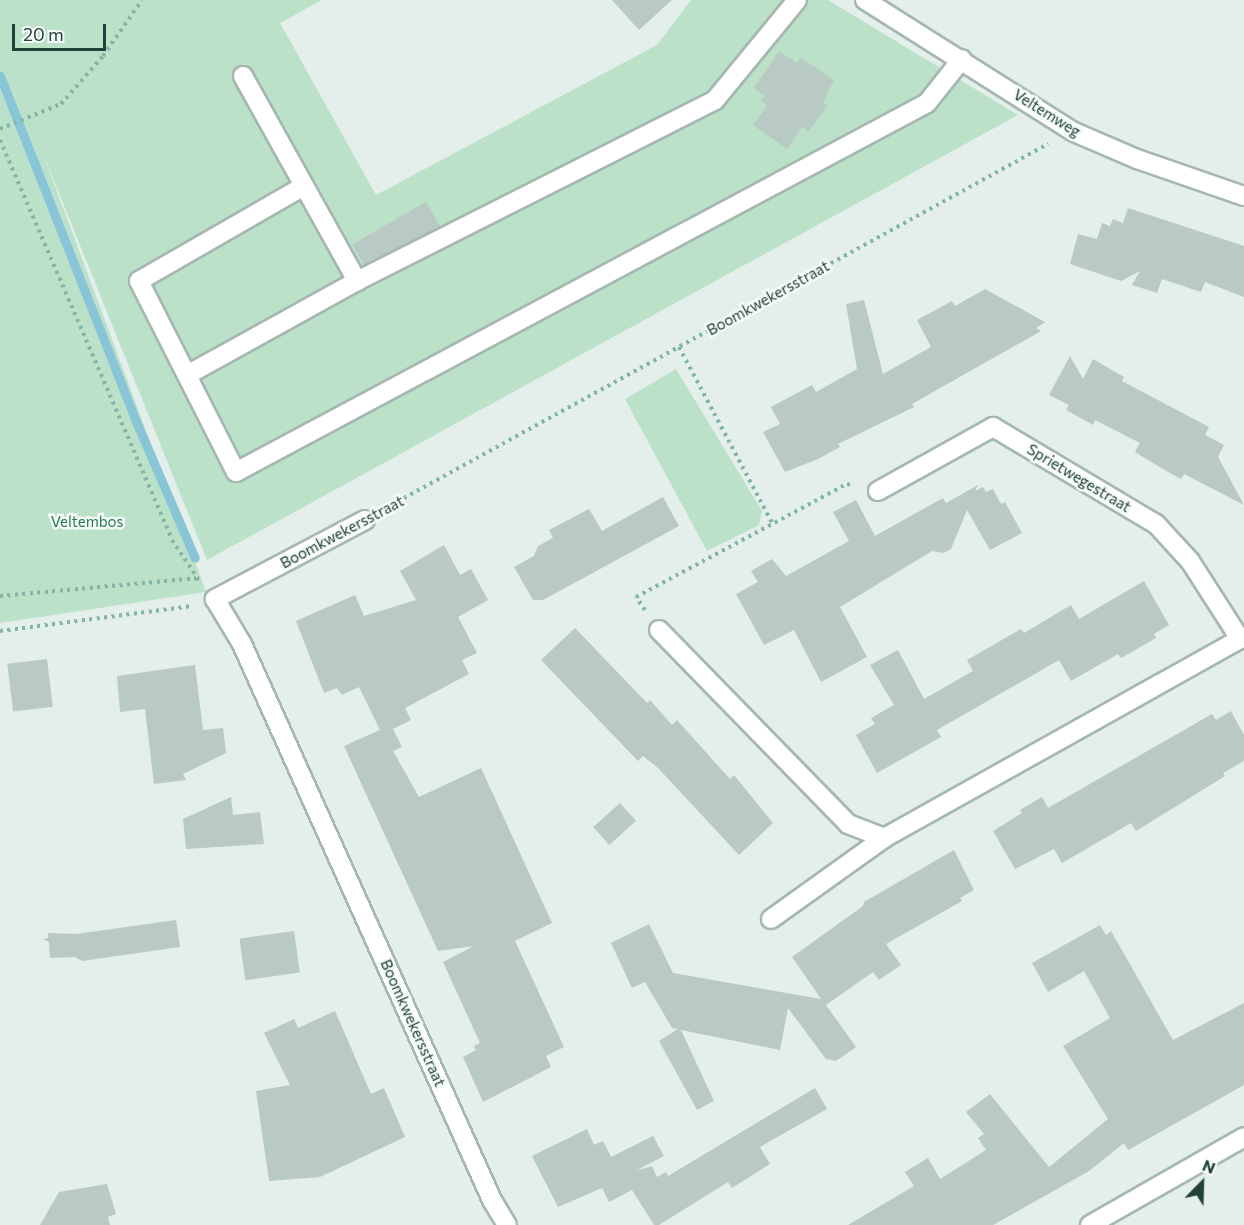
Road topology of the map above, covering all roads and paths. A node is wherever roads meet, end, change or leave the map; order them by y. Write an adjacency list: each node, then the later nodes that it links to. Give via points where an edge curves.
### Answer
1 (142, 0): 6 (path, via 103,56 68,96 40,114)
2 (797, 0): 11 (street, via 715,100)
3 (865, 0): 4 (street, Veltemweg)
4 (962, 58): 7 (street, Veltemweg); 13 (street, via 927,103 236,472)
5 (243, 76): 9 (street)
6 (0, 129)
7 (1074, 132): 10 (street, Veltemweg); 12 (path, Boomkwekersstraat)
8 (0, 140): 17 (path, via 172,540 196,578)
9 (304, 186): 11 (street); 13 (street, via 139,280)
10 (1244, 196)
11 (357, 281): 13 (street)
12 (679, 347): 15 (path, Boomkwekersstraat); 16 (path)
13 (187, 375)
14 (878, 491): 16 (path, via 847,484); 21 (street, Sprietwegestraat, via 993,427 1156,524 1190,561)
15 (365, 520): 18 (street, Boomkwekersstraat)
16 (772, 523): 19 (path, via 636,597)
17 (0, 596)
18 (215, 599): 20 (path, via 187,608); 25 (street, Boomkwekersstraat, via 242,644 492,1200)
19 (659, 630): 22 (street, via 848,824)
20 (0, 631)
21 (1242, 638): 22 (street, Sprietwegestraat)
22 (884, 838): 23 (street, Sprietwegestraat)
23 (771, 919)
24 (1244, 1137): 26 (street)
25 (507, 1225)
26 (1090, 1225)

